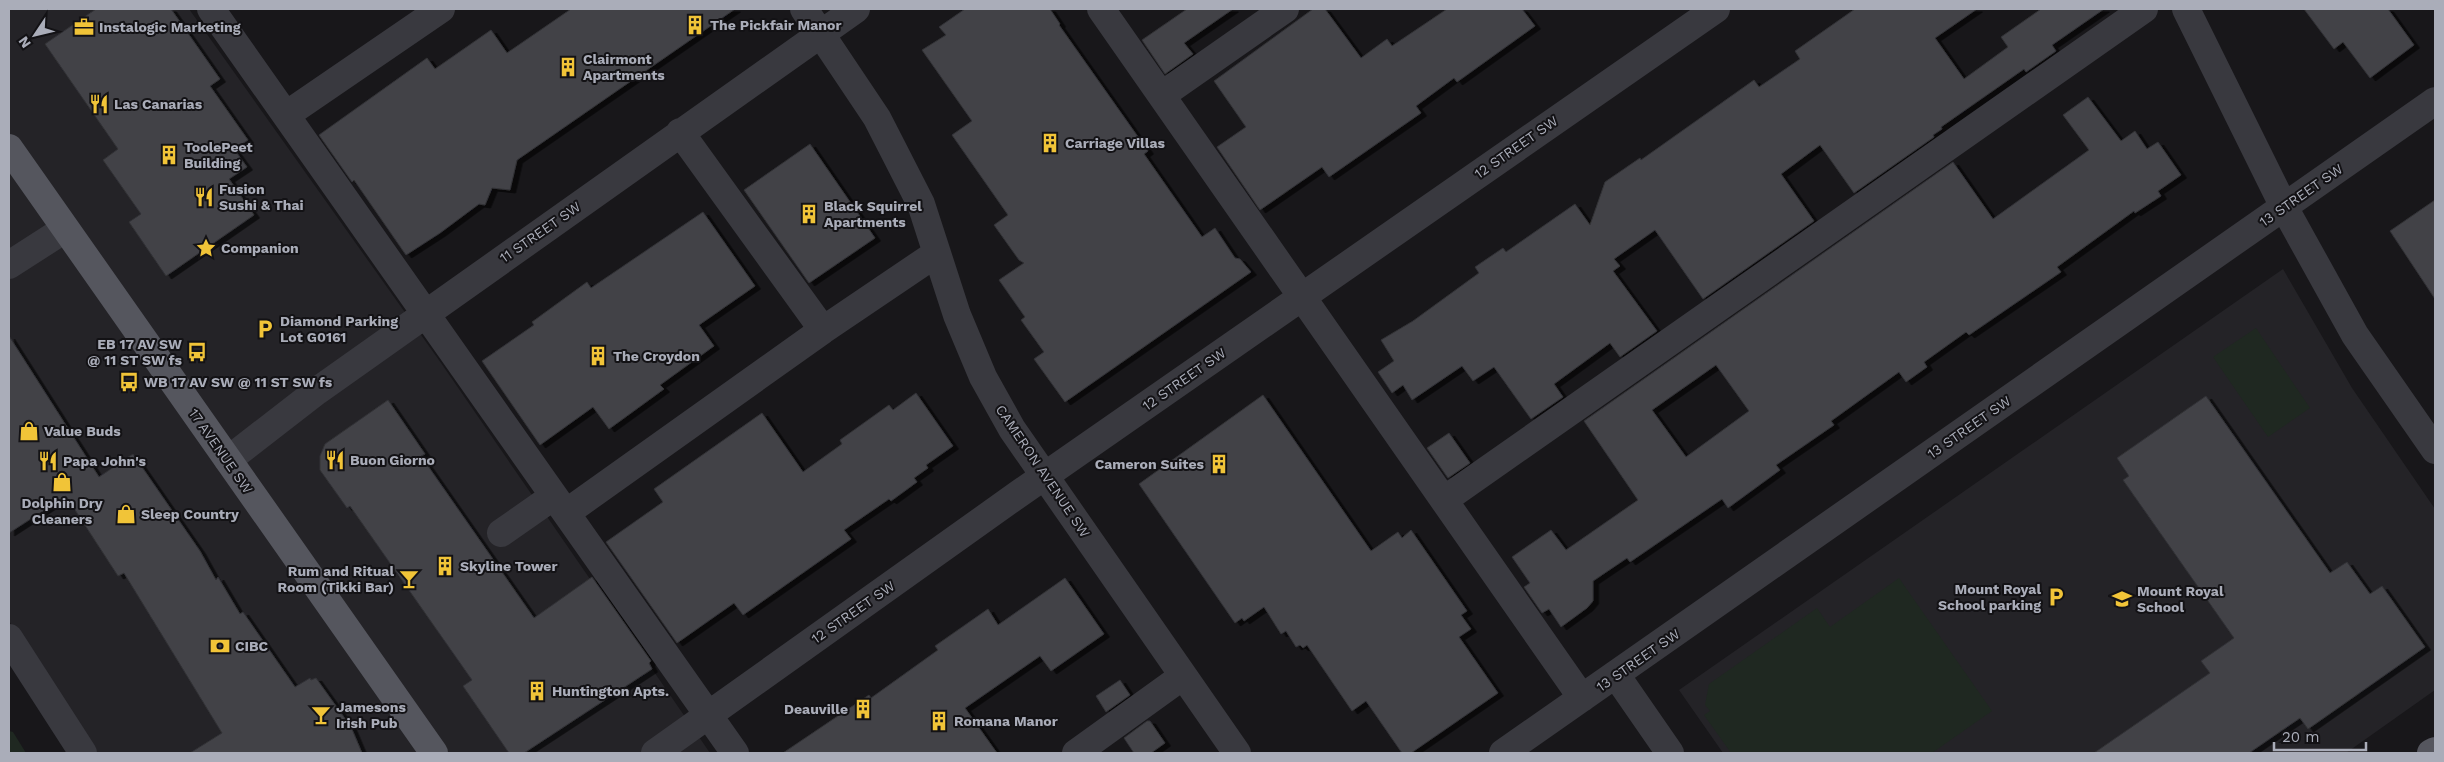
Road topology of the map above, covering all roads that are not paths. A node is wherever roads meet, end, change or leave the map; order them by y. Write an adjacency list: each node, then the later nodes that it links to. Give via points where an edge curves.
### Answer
1 (211, 9): 13 (street)
2 (441, 9): 13 (street)
3 (804, 9): 10 (street, CAMERON AVENUE SW)
4 (856, 9): 10 (street, 11 STREET SW)
5 (1101, 9): 11 (street)
6 (1286, 9): 11 (street)
7 (1716, 9): 20 (street, 12 STREET SW)
8 (2144, 9): 26 (street)
9 (2186, 9): 16 (street)
10 (821, 33): 14 (street, 11 STREET SW); 18 (street, CAMERON AVENUE SW, via 877,118 921,204)
11 (1162, 95): 20 (street)
12 (2435, 101): 16 (street, 13 STREET SW)
13 (286, 115): 21 (street)
14 (680, 132): 21 (street, 11 STREET SW); 22 (street)
15 (9, 148): 17 (main road, 17 AVENUE SW)
16 (2284, 207): 23 (street, via 2355,335); 30 (street, 13 STREET SW)
17 (65, 229): 19 (street); 24 (main road, 17 AVENUE SW)
18 (937, 253): 22 (street); 25 (street, CAMERON AVENUE SW, via 957,315 983,378)
19 (9, 265)
20 (1302, 296): 25 (street, 12 STREET SW); 26 (street)
21 (426, 313): 24 (street, 11 STREET SW, via 316,391); 27 (street)
22 (823, 330): 27 (street)
23 (2431, 435)
24 (228, 460): 36 (main road, 17 AVENUE SW)
25 (1044, 476): 31 (street, CAMERON AVENUE SW); 33 (street, 12 STREET SW)
26 (1444, 500): 32 (street)
27 (560, 504): 28 (street); 33 (street)
28 (501, 533)
29 (9, 638): 35 (street)
30 (1616, 675): 32 (street, 13 STREET SW); 42 (street)
31 (1183, 676): 39 (street); 40 (street, CAMERON AVENUE SW)
32 (1582, 698): 41 (street, 13 STREET SW)
33 (708, 714): 37 (street, 12 STREET SW); 38 (street)
34 (2435, 750): 43 (main road)
35 (83, 753)
36 (434, 753)
37 (654, 753)
38 (735, 753)
39 (1076, 753)
40 (1237, 753)
41 (1503, 753)
42 (1670, 753)
43 (2431, 753)

